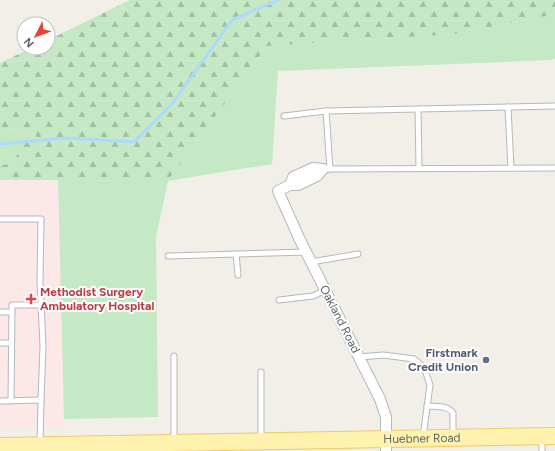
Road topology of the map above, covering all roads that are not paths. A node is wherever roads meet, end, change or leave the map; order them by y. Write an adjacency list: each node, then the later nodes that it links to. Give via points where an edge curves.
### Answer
1 (555, 106): 2 (lane)
2 (508, 107): 3 (lane); 7 (lane)
3 (418, 110): 4 (lane); 6 (lane)
4 (326, 111): 5 (lane); 9 (lane)
5 (284, 116)
6 (419, 168): 7 (lane); 9 (lane)
7 (511, 168): 8 (lane)
8 (555, 168)
9 (326, 169): 11 (street, Oakland Road, via 313,168 292,177 290,185 278,191)
10 (0, 219): 19 (lane, via 41,219)
11 (306, 252): 12 (lane); 15 (street, Oakland Road)
12 (236, 254): 14 (lane); 16 (lane)
13 (358, 254): 15 (lane)
14 (168, 256)
15 (311, 262): 17 (street, Oakland Road)
16 (238, 275)
17 (325, 290): 18 (lane, via 313,296); 25 (street, Oakland Road)
18 (279, 300)
19 (41, 304): 21 (lane, via 12,305); 27 (lane)
20 (0, 312): 21 (lane)
21 (12, 312): 23 (lane)
22 (0, 343): 23 (lane)
23 (12, 343): 29 (lane)
24 (174, 356): 35 (lane)
25 (359, 357): 30 (lane, via 383,355 414,359 426,373 430,385); 38 (street, Oakland Road, via 386,417)
26 (261, 372): 34 (lane)
27 (41, 400): 29 (lane); 36 (lane)
28 (0, 401): 29 (lane)
29 (11, 401)
30 (427, 406): 31 (lane); 32 (lane, via 446,407 454,413)
31 (423, 439): 32 (main road, Huebner Road); 38 (main road, Huebner Road)
32 (453, 439): 33 (main road, Huebner Road)
33 (546, 441)
34 (261, 442): 35 (main road, Huebner Road); 38 (main road, Huebner Road)
35 (178, 444): 39 (main road, Huebner Road)
36 (40, 445): 37 (main road, Huebner Road); 39 (main road, Huebner Road)
37 (0, 446)
38 (386, 446)
39 (140, 447)

